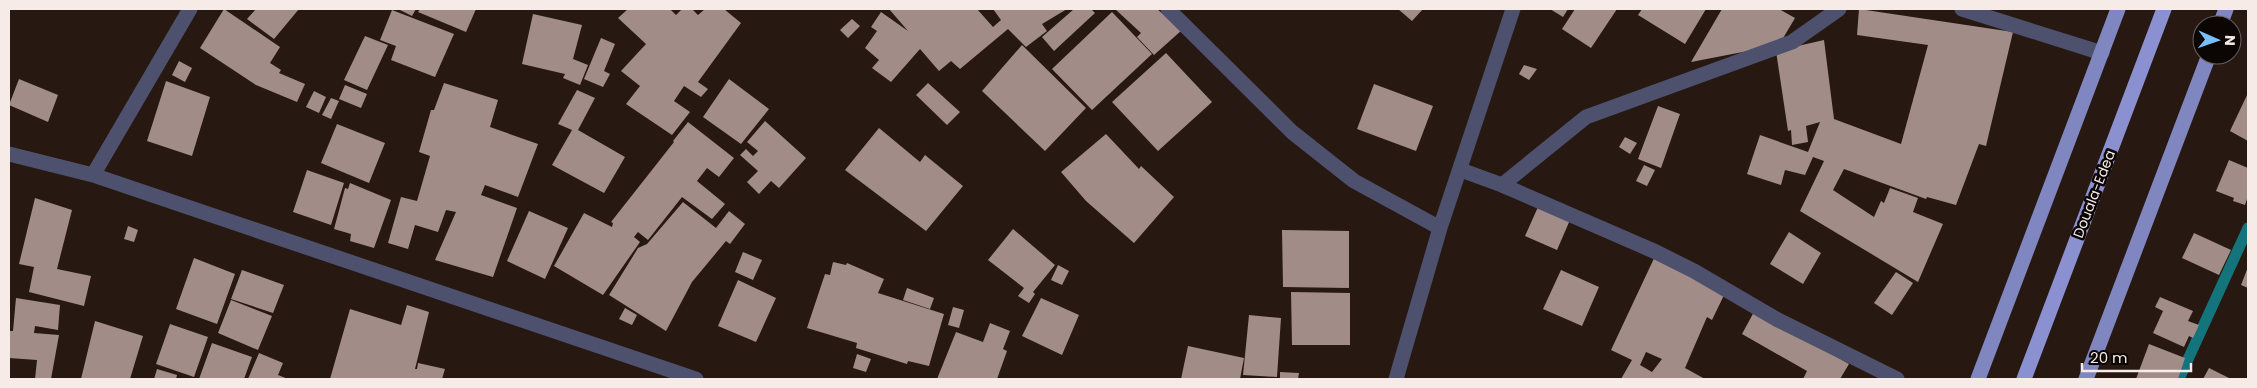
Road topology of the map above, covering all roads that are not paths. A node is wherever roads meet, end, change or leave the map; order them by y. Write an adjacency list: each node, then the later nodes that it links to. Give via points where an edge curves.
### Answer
1 (190, 9): 12 (street)
2 (1168, 9): 14 (street, via 1292,132 1354,181)
3 (1512, 9): 11 (street)
4 (1839, 9): 13 (street, via 1792,42 1586,117)
5 (1962, 9): 8 (street)
6 (2118, 9): 8 (main road)
7 (2164, 9): 19 (highway, Douala-Edea)
8 (2102, 52): 18 (main road)
9 (2205, 65): 20 (main road)
10 (9, 154): 12 (street)
11 (1461, 170): 13 (street); 14 (street)
12 (93, 175): 15 (street)
13 (1502, 184): 17 (street, via 1656,252 1778,320)
14 (1440, 228): 16 (street)
15 (696, 379)
16 (1396, 379)
17 (1897, 379)
18 (1978, 379)
19 (2024, 379)
20 (2086, 379)

